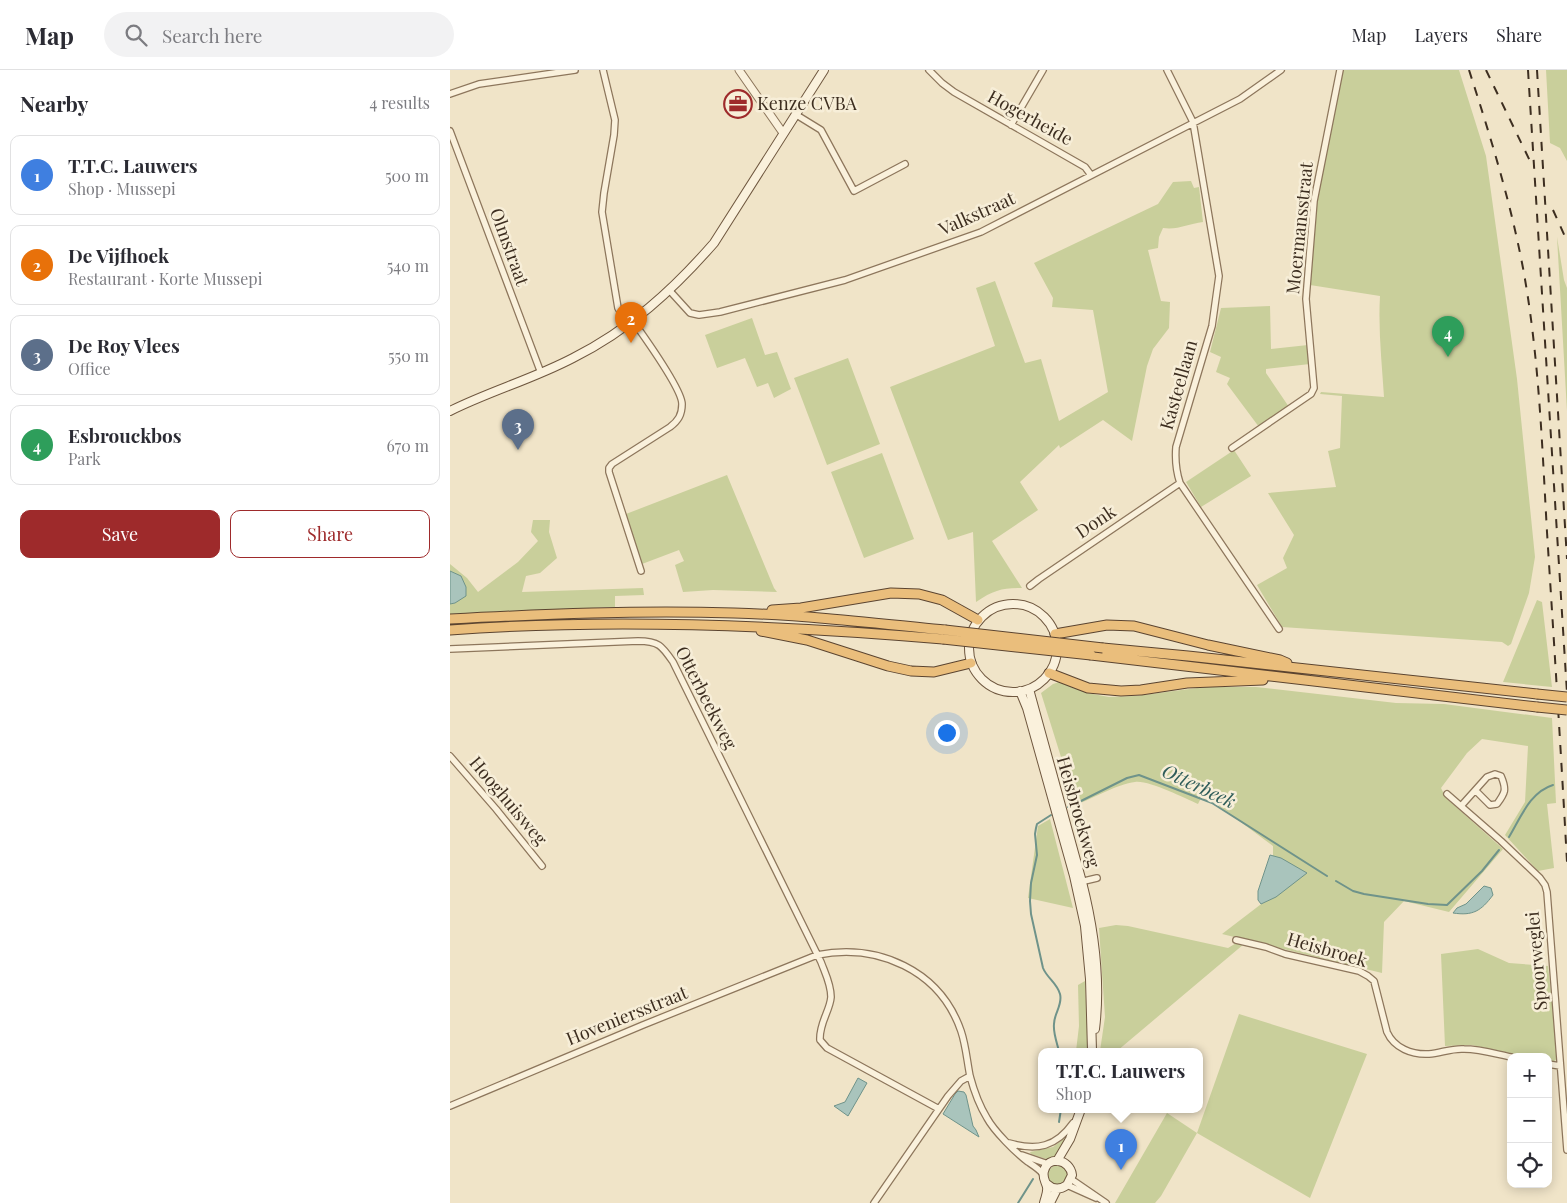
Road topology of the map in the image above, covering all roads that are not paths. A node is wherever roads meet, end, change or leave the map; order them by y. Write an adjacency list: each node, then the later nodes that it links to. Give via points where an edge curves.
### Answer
1 (575, 70): 10 (street, via 479,84)
2 (603, 70): 19 (street, via 615,120 602,212 618,308)
3 (739, 70): 15 (street)
4 (824, 70): 11 (main road)
5 (929, 70): 13 (street, Hogerheide, via 954,92)
6 (1043, 70): 13 (street)
7 (1167, 70): 12 (street, Kasteellaan)
8 (1282, 70): 12 (street, Valkstraat, via 1240,99)
9 (1340, 70): 22 (street, Moermansstraat, via 1312,220 1306,299 1314,390)
10 (450, 94)
11 (795, 114): 15 (main road); 16 (street, via 821,130 854,191)
12 (1193, 122): 17 (street, Valkstraat); 23 (street, Kasteellaan, via 1219,276 1212,326 1176,447 1176,474)
13 (1011, 125): 17 (street, Hogerheide, via 1085,167)
14 (450, 131): 20 (street, Olmstraat)
15 (783, 133): 18 (main road, via 714,243)
16 (905, 164)
17 (1091, 175): 18 (street, Valkstraat, via 981,232 845,280 699,315 690,313)
18 (670, 291): 19 (main road)
19 (630, 323): 20 (main road, via 593,348); 24 (street, via 668,375 682,401 678,420 609,468)
20 (540, 373): 21 (main road)
21 (450, 411)
22 (1232, 448)
23 (1180, 483): 25 (street, Donk); 30 (street, Kasteellaan)
24 (641, 570)
25 (1030, 586)
26 (755, 614): 27 (highway, via 616,612); 28 (highway, via 891,593 919,594 942,600); 33 (highway, via 835,619)
27 (450, 619)
28 (978, 620): 32 (main road, via 996,607 1019,604 1040,613); 35 (main road, via 969,642)
29 (743, 627): 31 (highway, via 551,625); 33 (highway); 35 (highway, via 807,640 911,671 934,672)
30 (1279, 629)
31 (450, 630)
32 (1055, 634): 36 (highway, via 1107,625 1134,626 1280,660); 37 (main road, via 1057,651)
33 (944, 635): 36 (highway, bridge); 38 (highway, bridge)
34 (450, 649): 52 (street, Otterbeekweg, via 638,641 659,644 673,662)
35 (971, 663): 40 (main road, via 988,684 1003,690)
36 (1294, 667): 41 (highway, bridge)
37 (1049, 672): 38 (highway, via 1088,688 1121,691 1187,682); 39 (main road)
38 (1280, 678): 42 (highway, bridge)
39 (1029, 688): 40 (main road); 43 (main road, Heisbroekweg)
40 (1020, 691): 43 (main road, Heisbroekweg)
41 (1567, 697)
42 (1567, 710)
43 (1042, 751): 50 (main road, Heisbroekweg)
44 (450, 756): 48 (street, Hooghuisweg)
45 (1476, 791): 45 (street, via 1490,805 1497,804 1505,793 1505,784 1501,776 1495,774 1487,777); 47 (street)
46 (1447, 794): 47 (street, Spoorweglei)
47 (1461, 806): 56 (street, Spoorweglei, via 1540,878 1547,892)
48 (542, 866)
49 (1096, 878): 50 (street, Heisbroekweg)
50 (1079, 882): 53 (main road, Heisbroekweg, via 1088,947)
51 (1236, 940): 54 (street, Heisbroek, via 1368,976 1374,981 1390,1040 1407,1050 1429,1054 1465,1048)
52 (817, 955): 57 (street, Hoveniersstraat, via 842,951 872,954 904,965 927,981 945,1001 961,1029); 58 (street, Hoveniersstraat); 59 (street, via 829,982 831,998 819,1030 820,1040 827,1048)
53 (1092, 1048)
54 (1507, 1056)
55 (1552, 1065): 56 (street)
56 (1560, 1066): 64 (street, Spoorweglei)
57 (970, 1076): 59 (street, via 954,1088); 63 (street, Hoveniersstraat, via 988,1120)
58 (450, 1106)
59 (939, 1109): 73 (street)
60 (1079, 1113): 63 (street, via 1068,1130 1046,1146 1029,1148)
61 (1080, 1113): 62 (main road)
62 (1070, 1139): 66 (main road); 68 (main road)
63 (1008, 1143): 65 (street, Hoveniersstraat)
64 (1567, 1149)
65 (1020, 1154): 67 (street, Hoveniersstraat); 69 (street, Hoveniersstraat)
66 (1057, 1161): 67 (main road); 68 (main road)
67 (1048, 1164): 69 (main road)
68 (1066, 1164): 70 (main road, via 1071,1172)
69 (1043, 1174): 71 (main road)
70 (1069, 1182): 72 (main road); 76 (street, via 1090,1191)
71 (1047, 1184): 72 (main road); 74 (main road)
72 (1057, 1189): 75 (main road)
73 (874, 1203)
74 (1044, 1203)
75 (1050, 1203)
76 (1106, 1203)

